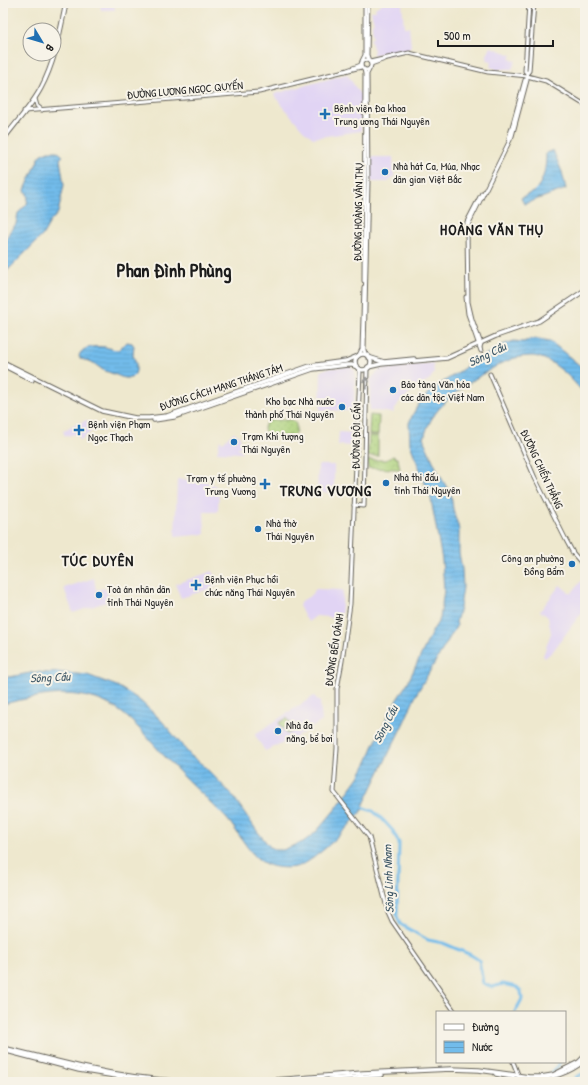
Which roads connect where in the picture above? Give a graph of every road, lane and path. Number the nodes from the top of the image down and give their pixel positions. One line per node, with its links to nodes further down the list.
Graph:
1 (66, 3): 6 (highway); 11 (highway)
2 (366, 3): 5 (main road, ĐƯỜNG HOÀNG VĂN THỤ)
3 (529, 3): 12 (main road)
4 (534, 3): 12 (main road)
5 (366, 17): 7 (main road, ĐƯỜNG HOÀNG VĂN THỤ); 9 (main road, ĐƯỜNG HOÀNG VĂN THỤ)
6 (61, 22)
7 (362, 61): 9 (main road); 10 (main road, ĐƯỜNG HOÀNG VĂN THỤ)
8 (51, 62): 11 (highway)
9 (370, 64): 10 (main road, ĐƯỜNG LƯƠNG NGỌC QUYẾN); 12 (main road); 14 (main road, ĐƯỜNG HOÀNG VĂN THỤ)
10 (362, 67): 14 (main road, ĐƯỜNG HOÀNG VĂN THỤ); 16 (main road, ĐƯỜNG LƯƠNG NGỌC QUYẾN)
11 (49, 71): 13 (highway)
12 (527, 75): 15 (main road); 21 (main road)
13 (36, 95): 16 (main road); 17 (highway)
14 (366, 101): 20 (main road, ĐƯỜNG HOÀNG VĂN THỤ)
15 (585, 105)
16 (44, 110): 17 (main road, ĐƯỜNG LƯƠNG NGỌC QUYẾN)
17 (24, 111): 18 (highway)
18 (3, 140)
19 (585, 290): 21 (highway)
20 (364, 304): 22 (main road, ĐƯỜNG HOÀNG VĂN THỤ); 23 (main road, ĐƯỜNG HOÀNG VĂN THỤ)
21 (480, 345): 23 (highway); 26 (highway)
22 (358, 356): 23 (highway); 24 (highway, ĐƯỜNG CÁCH MẠNG THÁNG TÁM); 25 (highway)
23 (367, 356): 26 (highway)
24 (3, 364): 25 (highway, ĐƯỜNG CÁCH MẠNG THÁNG TÁM)
25 (358, 368): 26 (highway); 28 (main road, ĐƯỜNG ĐỘI CẤN)
26 (368, 368): 28 (main road, ĐƯỜNG ĐỘI CẤN, one-way to 26)
27 (490, 374): 29 (main road, ĐƯỜNG CHIẾN THẮNG)
28 (354, 505): 30 (main road, ĐƯỜNG BẾN OÁNH)
29 (585, 567)
30 (454, 1011)
31 (3, 1049): 36 (highway); 37 (highway)
32 (585, 1056): 35 (highway)
33 (585, 1060): 35 (highway)
34 (513, 1063): 35 (main road)
35 (518, 1076): 38 (highway); 39 (highway); 40 (main road)
36 (161, 1082)
37 (187, 1082)
38 (250, 1082)
39 (287, 1082)
40 (521, 1082)

